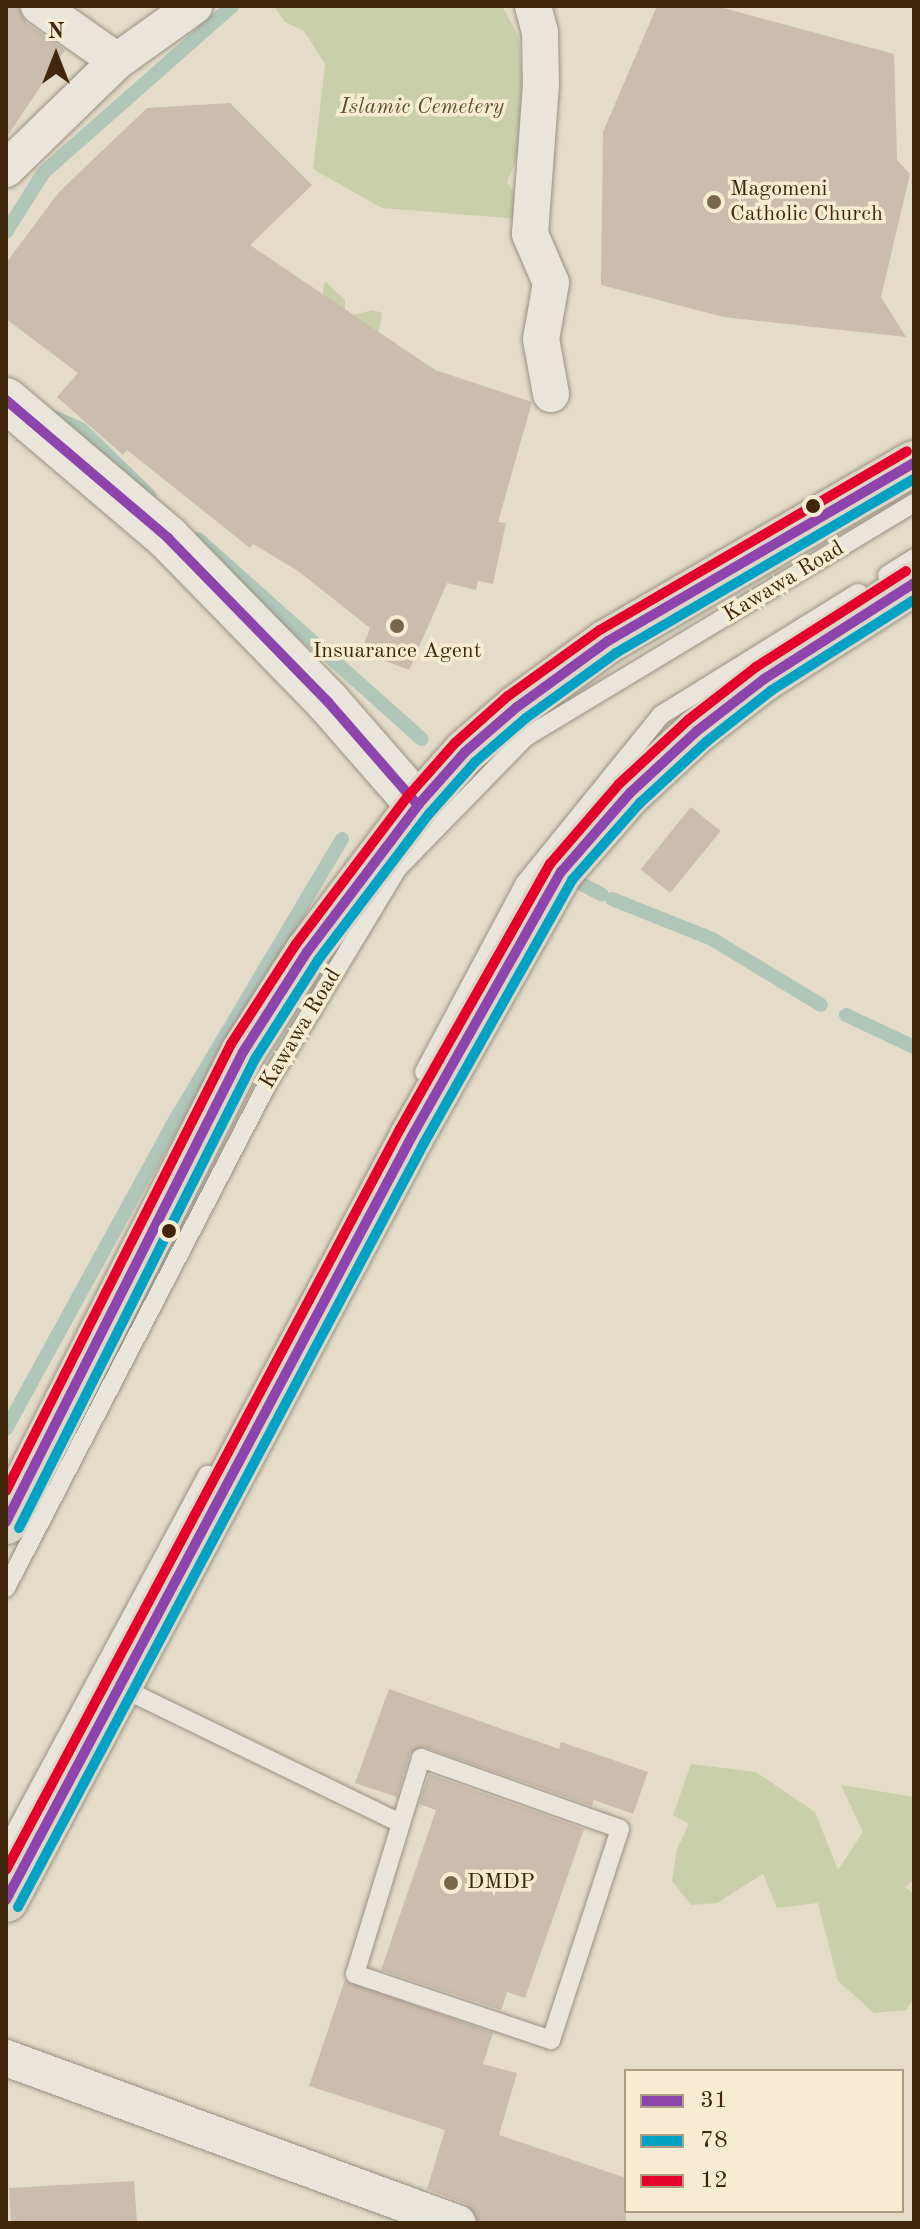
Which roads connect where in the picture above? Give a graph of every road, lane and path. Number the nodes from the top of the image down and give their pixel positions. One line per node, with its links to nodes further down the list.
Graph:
1 (39, 6): 4 (street)
2 (194, 6): 4 (street)
3 (533, 6): 6 (street)
4 (117, 61): 5 (street)
5 (6, 169)
6 (551, 394)
7 (6, 400): 12 (street)
8 (914, 463): 12 (main road, Kawawa Road)
9 (914, 503): 14 (lane, Kawawa Road)
10 (914, 558): 17 (lane)
11 (914, 583): 15 (main road)
12 (418, 805): 13 (main road, Kawawa Road)
13 (6, 1522)
14 (6, 1588)
15 (118, 1686): 16 (lane); 18 (main road)
16 (398, 1822): 16 (lane)
17 (6, 1849)
18 (6, 1900)
19 (6, 2058): 20 (street)
20 (458, 2223)

